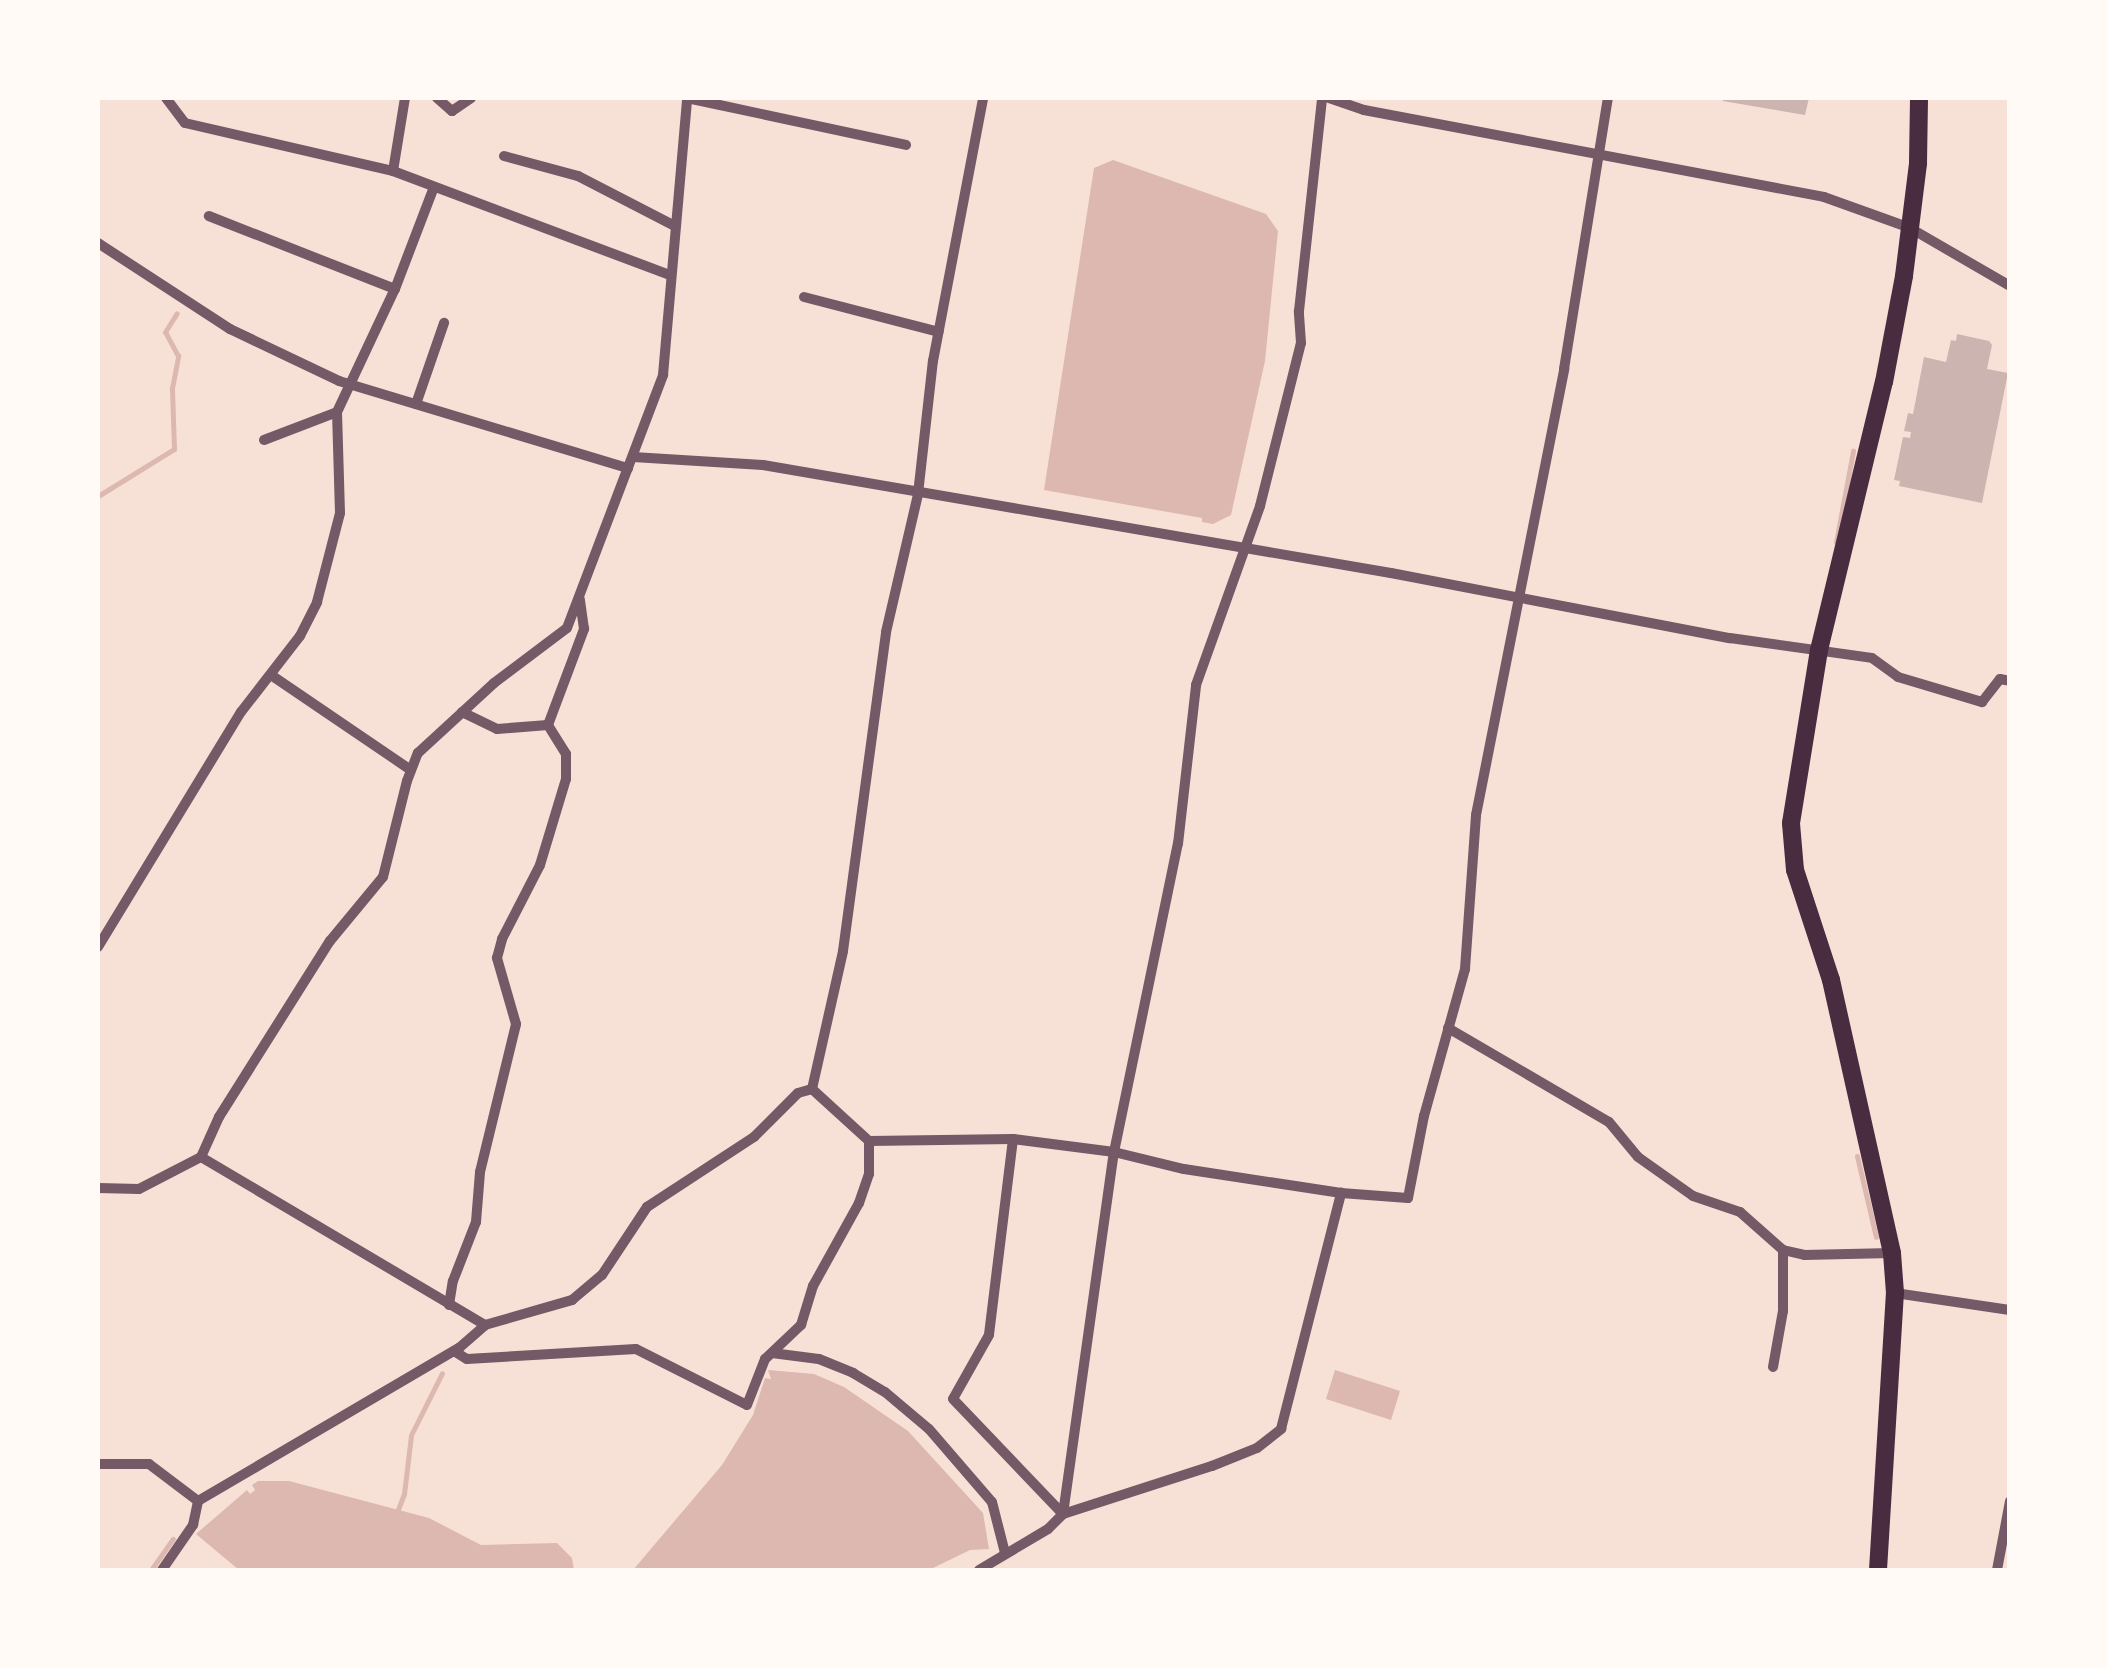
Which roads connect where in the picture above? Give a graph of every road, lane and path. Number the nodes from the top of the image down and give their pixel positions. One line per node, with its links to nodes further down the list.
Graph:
1 (166, 98): 13 (street)
2 (405, 98): 13 (street)
3 (437, 98): 4 (street)
4 (471, 98)
5 (687, 98): 10 (street); 16 (street)
6 (983, 98): 24 (street)
7 (1325, 98): 11 (street); 31 (street)
8 (1608, 98): 11 (street)
9 (1919, 98): 17 (main road)
10 (906, 145)
11 (1600, 154): 17 (street); 33 (street)
12 (504, 156): 16 (street)
13 (393, 171): 14 (street)
14 (434, 187): 19 (street); 21 (street)
15 (209, 216): 21 (street)
16 (676, 226): 19 (street)
17 (1910, 228): 20 (street); 34 (main road)
18 (98, 244): 25 (street)
19 (670, 275): 29 (street)
20 (2010, 286)
21 (395, 290): 25 (street)
22 (804, 297): 24 (street)
23 (444, 323): 26 (street)
24 (939, 332): 30 (street)
25 (352, 384): 26 (street); 27 (street)
26 (416, 404): 29 (street)
27 (337, 412): 28 (street); 35 (street)
28 (264, 440)
29 (631, 462): 30 (street); 32 (street)
30 (918, 494): 31 (street); 42 (street)
31 (1247, 550): 33 (street); 45 (street)
32 (580, 598): 37 (street); 38 (street)
33 (1521, 598): 34 (street); 41 (street)
34 (1820, 650): 36 (street); 50 (main road)
35 (271, 675): 39 (street); 40 (street)
36 (2010, 681)
37 (462, 712): 38 (street); 39 (street)
38 (548, 724): 52 (street)
39 (412, 770): 46 (street)
40 (98, 947)
41 (1448, 1028): 48 (street); 49 (street)
42 (812, 1088): 44 (street); 54 (street)
43 (1013, 1139): 44 (street); 45 (street); 61 (street)
44 (869, 1142): 56 (street)
45 (1114, 1152): 48 (street); 61 (street)
46 (201, 1157): 47 (street); 52 (street)
47 (98, 1188)
48 (1341, 1193): 61 (street)
49 (1783, 1250): 50 (street); 57 (street)
50 (1892, 1253): 51 (main road)
51 (1895, 1293): 53 (street); 65 (main road)
52 (449, 1305): 54 (street)
53 (2010, 1310)
54 (485, 1326): 55 (street)
55 (454, 1351): 56 (street); 59 (street)
56 (772, 1353): 62 (street)
57 (1774, 1367)
58 (98, 1464): 59 (street)
59 (198, 1501): 63 (street)
60 (2010, 1501): 66 (street)
61 (1063, 1514): 62 (street)
62 (1005, 1553): 64 (street)
63 (162, 1570)
64 (979, 1570)
65 (1878, 1570)
66 (1997, 1570)

